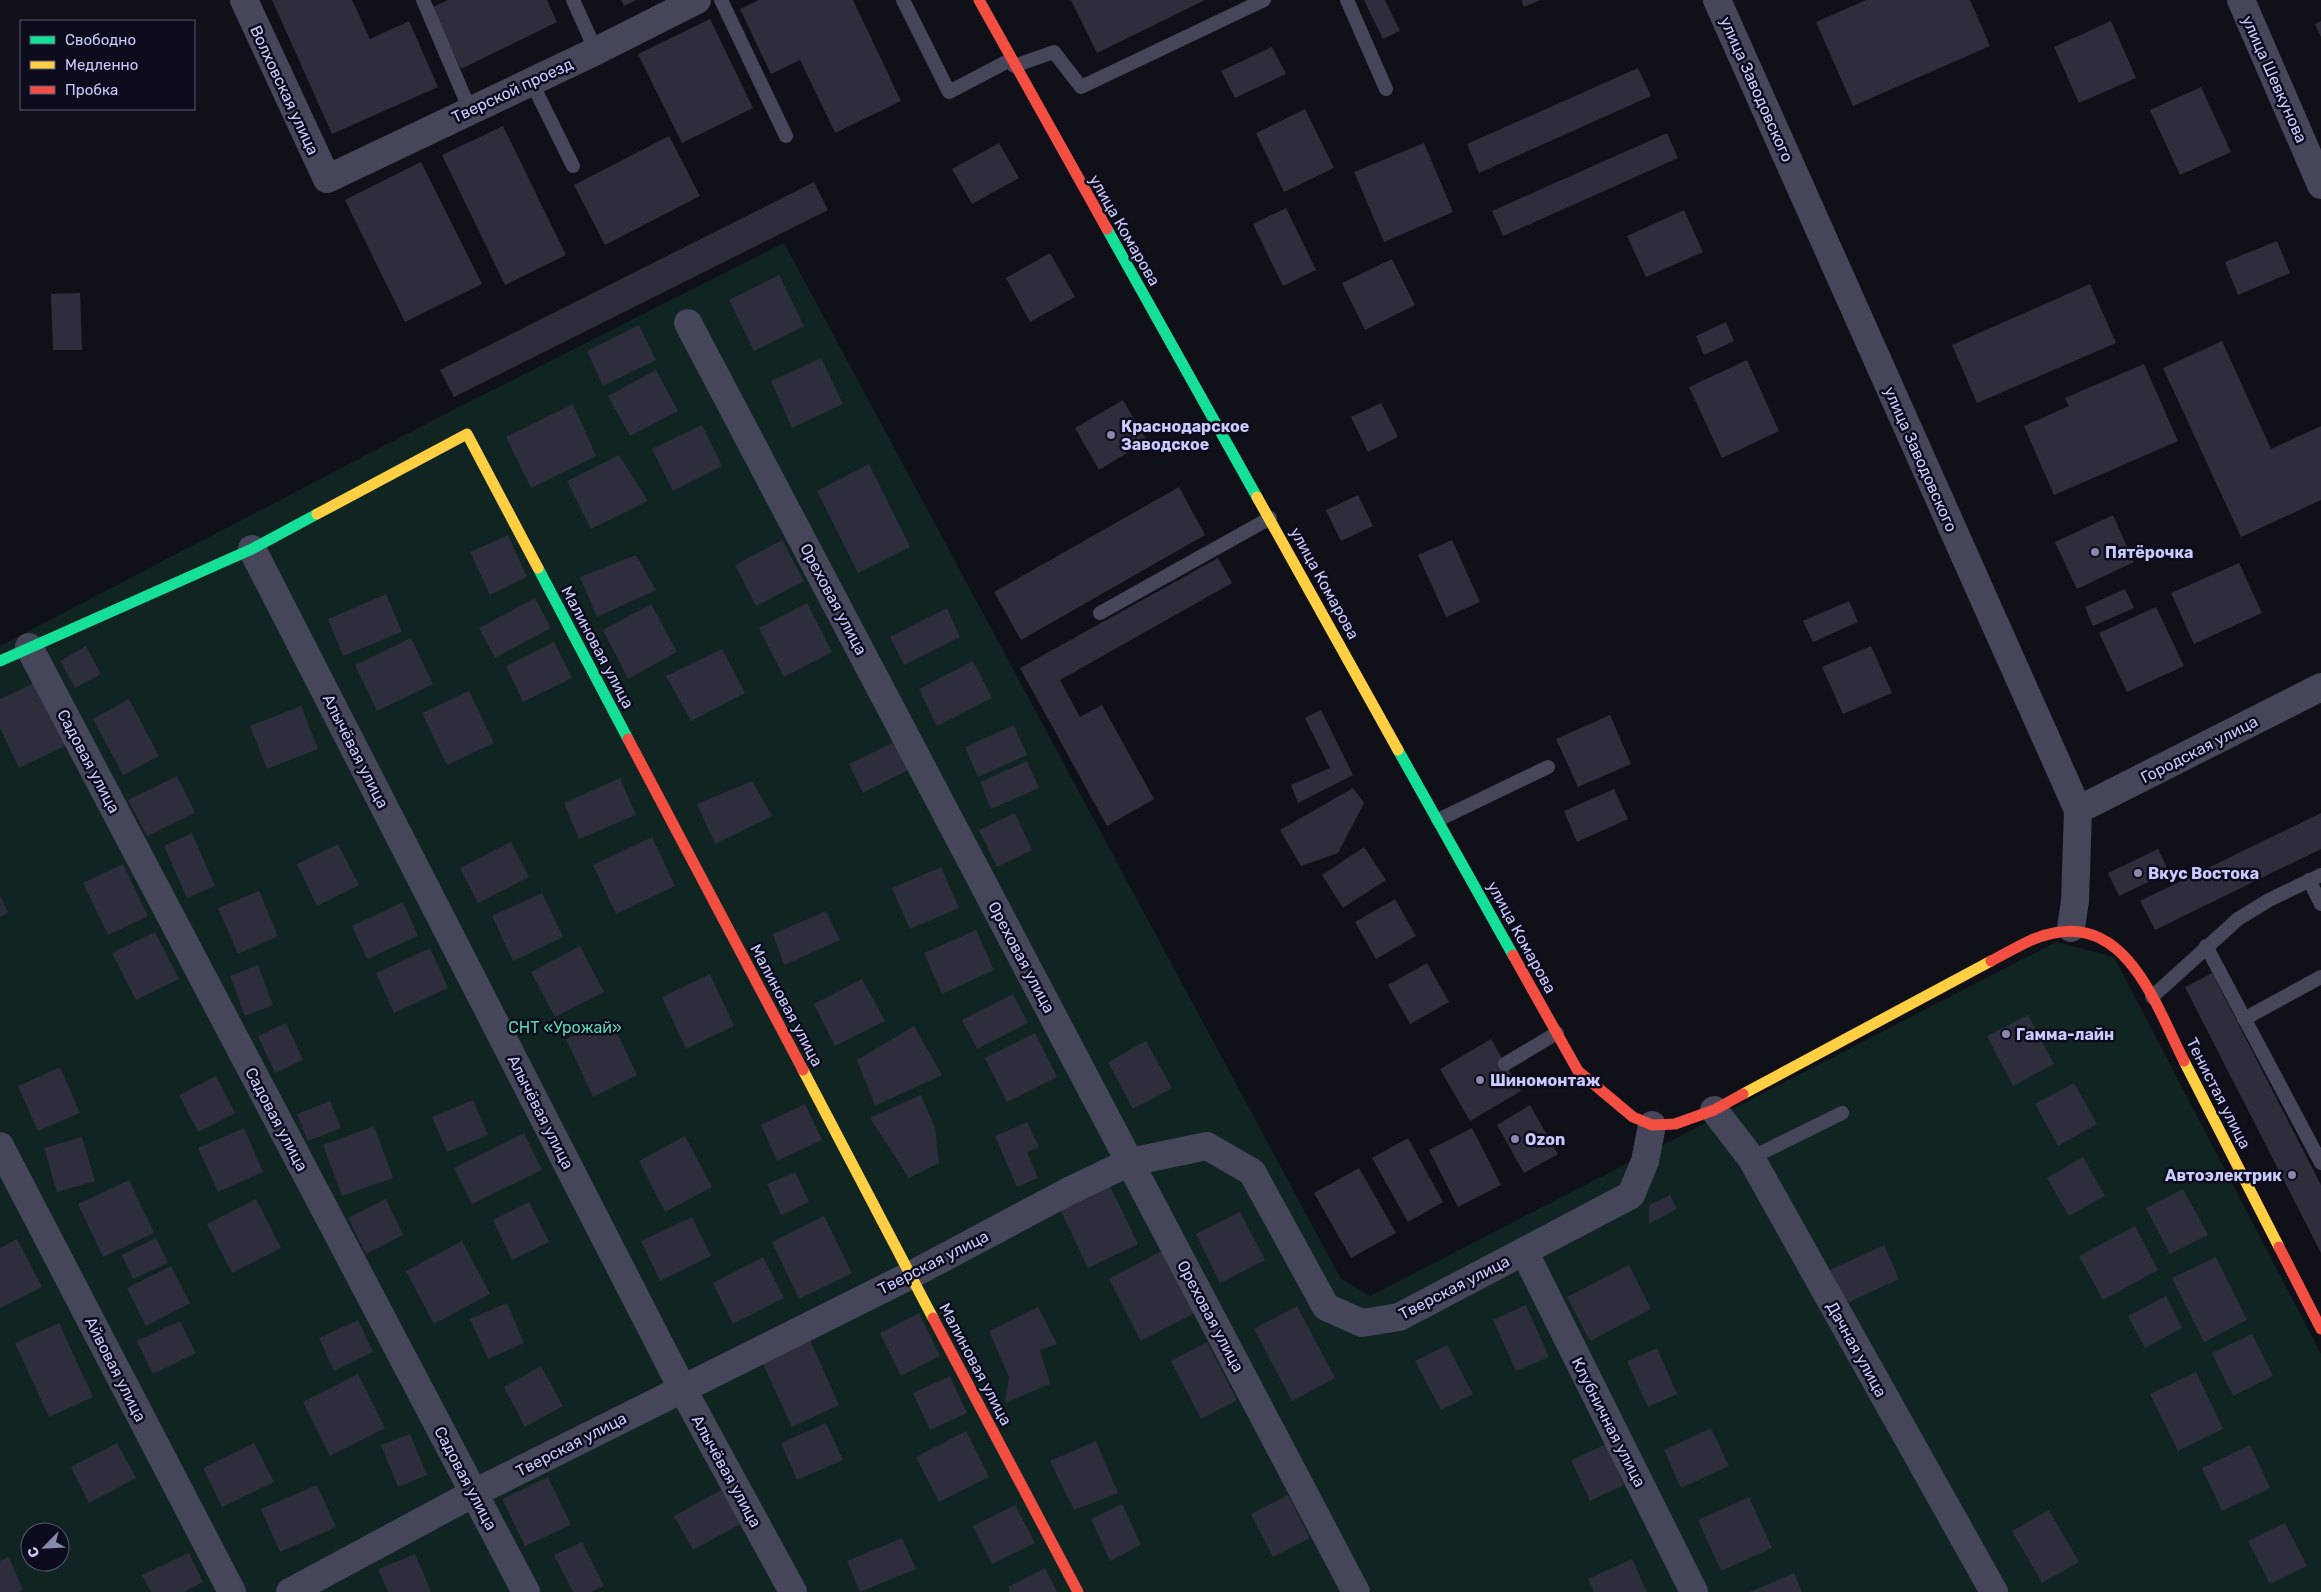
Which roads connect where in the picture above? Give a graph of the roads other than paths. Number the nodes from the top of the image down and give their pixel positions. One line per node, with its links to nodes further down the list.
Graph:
1 (244, 0): 19 (street, Волховская улица)
2 (423, 0): 16 (lane)
3 (573, 0): 12 (lane)
4 (697, 0): 12 (street, Тверской проезд)
5 (721, 0): 17 (lane)
6 (903, 0): 13 (lane)
7 (979, 0): 13 (street, улица Комарова)
8 (1264, 0): 13 (lane)
9 (1347, 0): 15 (lane)
10 (1717, 0): 29 (street, улица Заводовского)
11 (2241, 0): 20 (street, улица Шевкунова)
12 (596, 51): 14 (street, Тверской проезд)
13 (1012, 63): 22 (street, улица Комарова)
14 (531, 81): 16 (street, Тверской проезд); 18 (lane)
15 (1386, 89)
16 (470, 110): 19 (street, Тверской проезд)
17 (786, 136)
18 (573, 166)
19 (327, 180)
20 (2321, 185)
21 (688, 323): 45 (street, Ореховая улица)
22 (1270, 518): 24 (lane); 30 (street, улица Комарова)
23 (252, 549): 25 (street); 48 (street, Малиновая улица); 50 (street, Алычёвая улица)
24 (1100, 612)
25 (29, 647): 26 (street); 51 (street, Садовая улица)
26 (0, 661)
27 (2321, 687): 29 (street, Городская улица)
28 (1548, 767): 30 (lane)
29 (2078, 810): 33 (street, улица Заводовского)
30 (1438, 820): 38 (street, улица Комарова)
31 (2315, 877): 32 (lane); 34 (lane)
32 (2321, 904)
33 (2071, 928): 36 (street, Тенистая улица); 40 (street)
34 (2206, 946): 36 (lane); 37 (lane)
35 (2321, 977): 37 (lane)
36 (2152, 997): 49 (street, Тенистая улица)
37 (2244, 1019): 46 (lane)
38 (1557, 1033): 39 (lane); 42 (street, улица Комарова)
39 (1505, 1064)
40 (1714, 1110): 42 (street); 44 (street, Дачная улица)
41 (1842, 1113): 44 (lane)
42 (1652, 1125): 47 (street, Тверская улица)
43 (0, 1146): 52 (street, Айвовая улица)
44 (1751, 1158): 59 (street, Дачная улица)
45 (1130, 1162): 47 (street, Тверская улица); 48 (street, Тверская улица); 57 (street, Ореховая улица)
46 (2321, 1163)
47 (1524, 1251): 58 (street, Клубничная улица)
48 (911, 1275): 50 (street, Тверская улица); 56 (street, Малиновая улица)
49 (2321, 1328)
50 (682, 1388): 51 (street, Тверская улица); 55 (street, Алычёвая улица)
51 (474, 1493): 53 (street, Тверская улица); 54 (street, Садовая улица)
52 (232, 1592)
53 (290, 1592)
54 (526, 1592)
55 (793, 1592)
56 (1078, 1592)
57 (1356, 1592)
58 (1694, 1592)
59 (1994, 1592)

